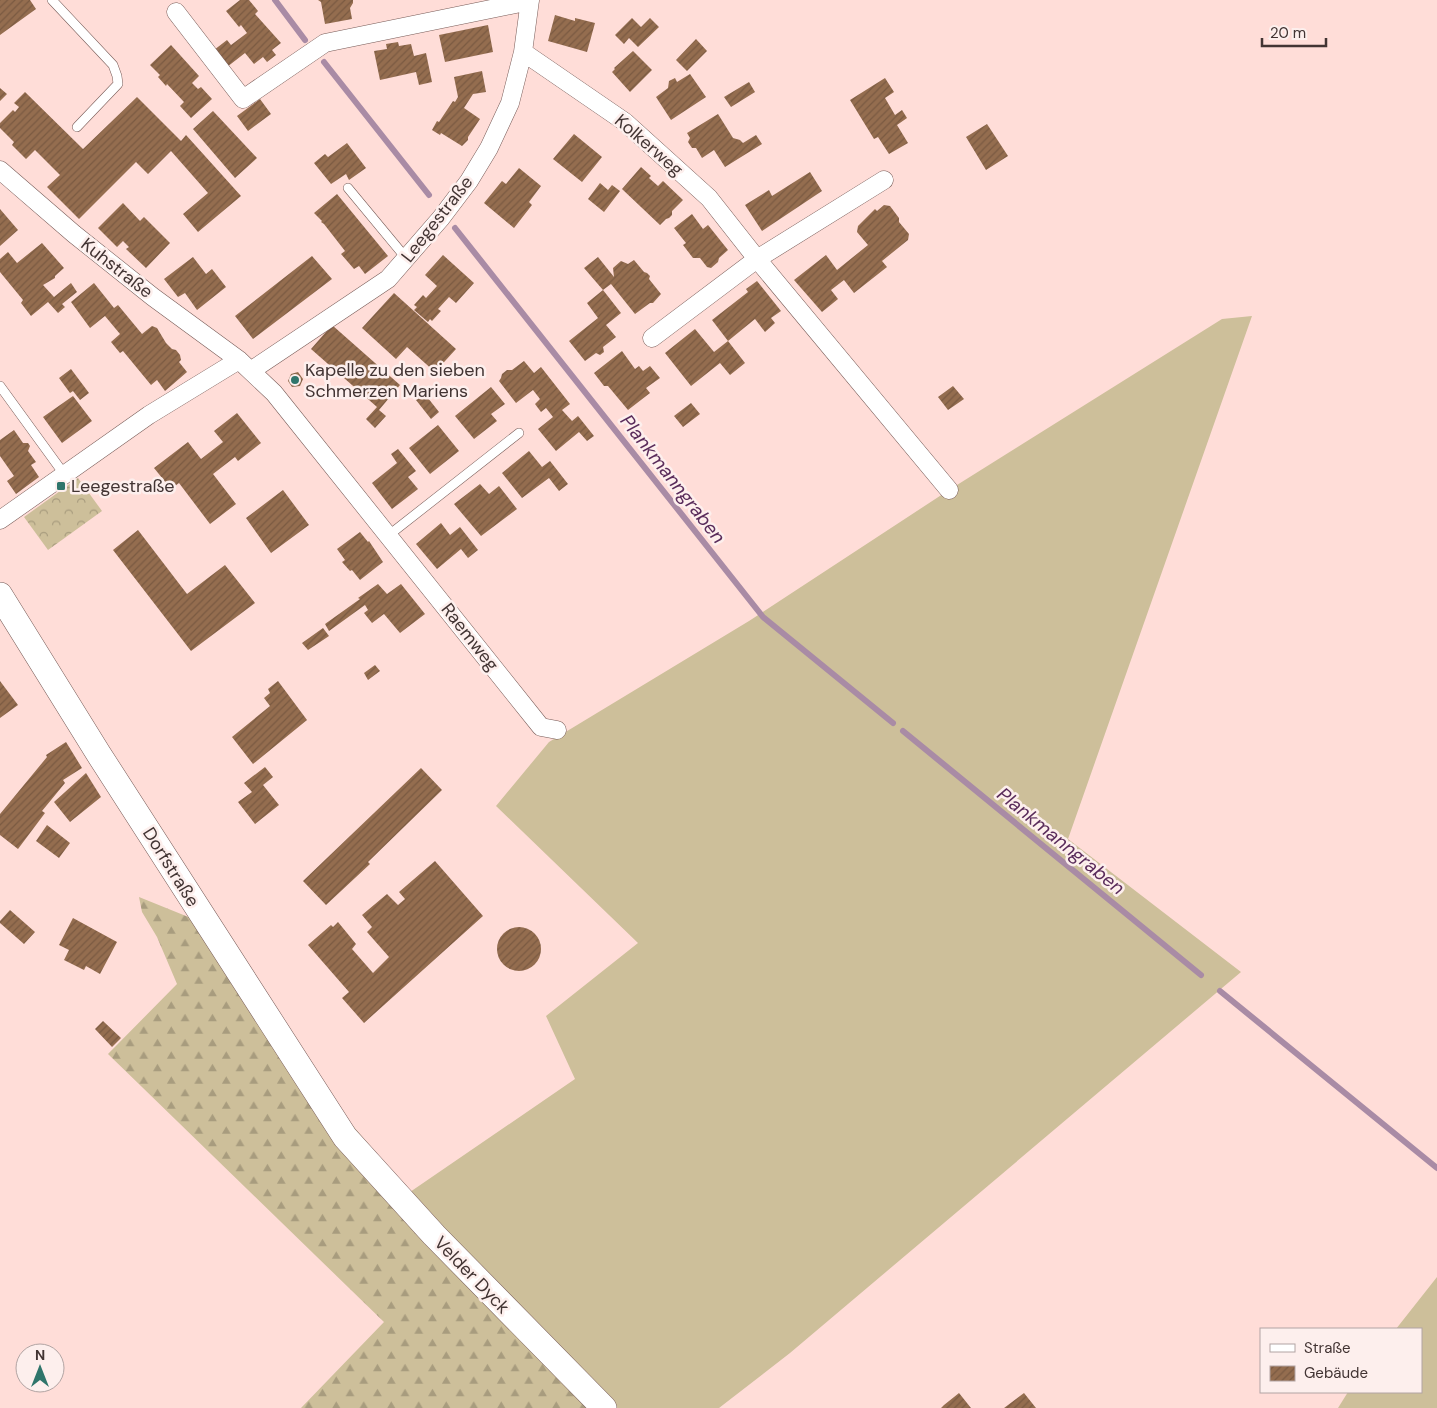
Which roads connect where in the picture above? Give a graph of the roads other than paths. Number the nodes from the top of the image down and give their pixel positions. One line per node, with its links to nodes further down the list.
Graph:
1 (52, 0): 5 (lane)
2 (530, 1): 3 (street, Leegestraße); 4 (street, Leegestraße)
3 (176, 12)
4 (523, 52): 9 (street, Leegestraße); 10 (street, Kolkerweg)
5 (77, 127)
6 (0, 170): 12 (street, Kuhstraße)
7 (884, 180): 10 (street)
8 (348, 188): 9 (lane)
9 (406, 258): 12 (street, Leegestraße)
10 (757, 259): 11 (street); 16 (street, Kolkerweg)
11 (652, 338)
12 (245, 365): 15 (street, Leegestraße); 18 (street, Raemweg)
13 (0, 386): 15 (lane)
14 (519, 433): 18 (lane)
15 (64, 474): 17 (street, Leegestraße)
16 (949, 490)
17 (0, 520)
18 (389, 535): 20 (street, Raemweg)
19 (0, 595): 21 (main road, Dorfstraße)
20 (557, 730)
21 (345, 1137): 22 (main road, Velder Dyck)
22 (604, 1408)

